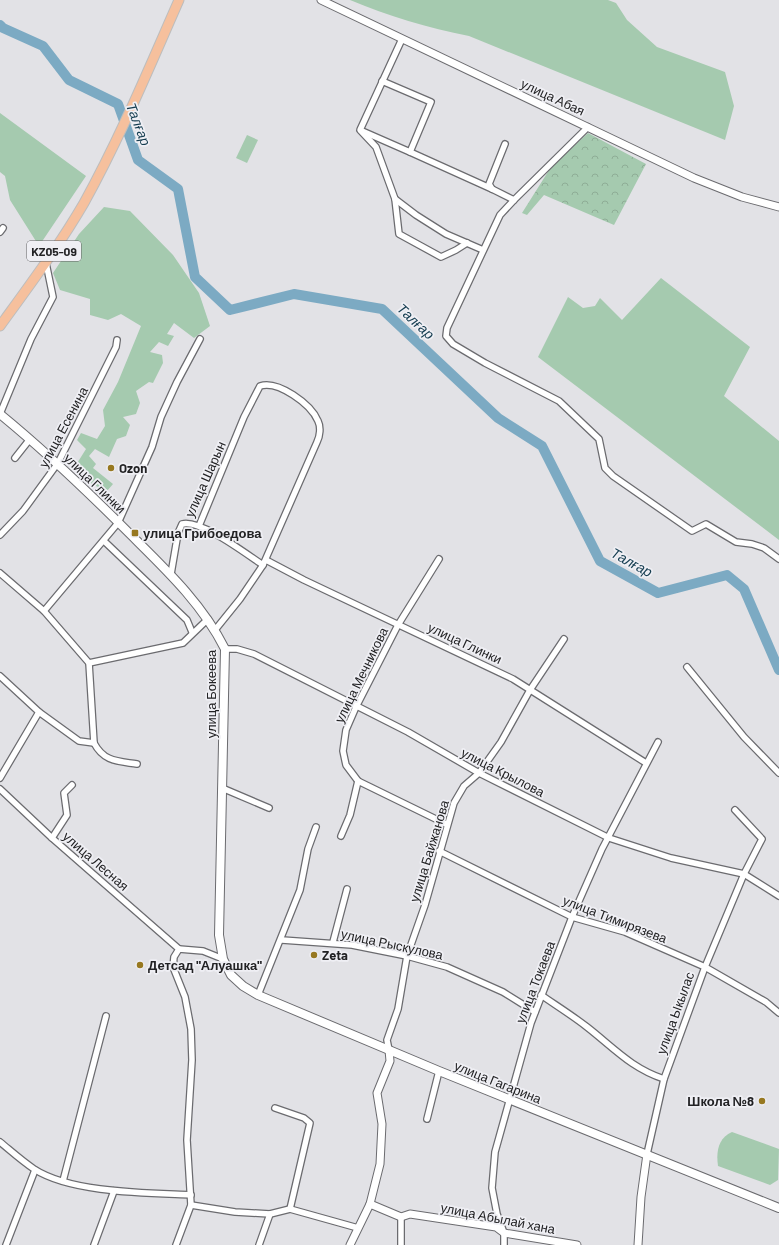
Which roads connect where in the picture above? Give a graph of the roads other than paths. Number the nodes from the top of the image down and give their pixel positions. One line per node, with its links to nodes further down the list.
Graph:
1 (179, 0): 15 (main road, KZ05-09)
2 (321, 0): 3 (street, улица Абая)
3 (402, 39): 4 (street); 5 (street, улица Абая)
4 (382, 81): 6 (street); 8 (street)
5 (588, 127): 11 (street); 12 (street, улица Абая)
6 (360, 130): 8 (street); 10 (street)
7 (505, 144): 9 (street)
8 (410, 152): 9 (street)
9 (492, 189): 11 (street)
10 (395, 199): 13 (street); 13 (street)
11 (514, 200): 14 (street)
12 (779, 207)
13 (467, 243): 14 (street)
14 (483, 250): 28 (street)
15 (46, 263): 16 (main road, KZ05-09); 19 (street)
16 (0, 326)
17 (200, 339): 23 (street)
18 (117, 340): 22 (street, улица Есенина)
19 (0, 414): 20 (main road, улица Глинки)
20 (30, 439): 21 (street); 22 (main road, улица Глинки)
21 (14, 458)
22 (58, 463): 23 (main road, улица Глинки); 25 (street, улица Есенина)
23 (118, 523): 26 (street); 31 (main road, улица Глинки)
24 (199, 526): 29 (street, улица Глинки); 29 (street, улица Шарын); 31 (street, улица Шарын)
25 (0, 535)
26 (104, 541): 32 (street); 36 (street)
27 (439, 559): 34 (street, улица Мечникова)
28 (779, 559)
29 (265, 562): 34 (street, улица Глинки); 35 (street)
30 (0, 573): 32 (street)
31 (171, 574): 33 (main road, улица Глинки)
32 (44, 612): 39 (street)
33 (208, 619): 35 (main road, улица Глинки); 36 (street)
34 (398, 626): 42 (street, улица Глинки); 43 (street, улица Мечникова)
35 (215, 630): 38 (main road, улица Бокеева)
36 (192, 632): 39 (street)
37 (564, 639): 42 (street, улица Байжанова)
38 (225, 649): 43 (street, улица Крылова); 54 (main road, улица Бокеева)
39 (89, 663): 46 (street)
40 (687, 666): 50 (street)
41 (0, 676): 44 (street)
42 (530, 690): 47 (street, улица Глинки); 49 (street, улица Байжанова)
43 (356, 707): 49 (street, улица Крылова); 52 (street, улица Мечникова)
44 (39, 712): 46 (street); 51 (street)
45 (658, 742): 47 (street, улица Токаева)
46 (94, 743): 48 (street)
47 (646, 763): 62 (street, улица Токаева)
48 (137, 764)
49 (479, 773): 58 (street, улица Байжанова); 62 (street, улица Крылова)
50 (779, 773)
51 (0, 778)
52 (358, 782): 58 (street); 60 (street)
53 (72, 785): 61 (street)
54 (222, 788): 56 (street); 72 (main road, улица Бокеева)
55 (0, 789): 61 (street, улица Лесная)
56 (269, 808)
57 (734, 810): 64 (street, улица Ыкылас)
58 (446, 824): 63 (street, улица Байжанова)
59 (316, 828): 68 (street)
60 (341, 836)
61 (52, 838): 70 (street, улица Лесная)
62 (609, 838): 64 (street, улица Крылова); 67 (street, улица Токаева)
63 (439, 851): 67 (street, улица Тимирязева); 71 (street, улица Байжанова)
64 (744, 874): 66 (street, улица Крылова); 73 (street, улица Ыкылас)
65 (347, 888): 69 (street)
66 (779, 896)
67 (572, 917): 73 (street, улица Тимирязева); 75 (street, улица Токаева)
68 (282, 940): 69 (street, улица Рыскулова); 74 (street)
69 (333, 942): 71 (street, улица Рыскулова)
70 (179, 949): 72 (street); 92 (street)
71 (407, 956): 76 (street, улица Рыскулова); 79 (street, улица Байжанова)
72 (222, 959): 74 (main road, улица Гагарина)
73 (705, 967): 77 (street, улица Тимирязева); 83 (street, улица Ыкылас)
74 (258, 995): 79 (main road, улица Гагарина)
75 (541, 995): 76 (street, улица Токаева); 83 (street)
76 (535, 1012): 84 (street, улица Токаева)
77 (779, 1013)
78 (106, 1016): 90 (street)
79 (389, 1050): 80 (main road, улица Гагарина); 81 (street)
80 (403, 1056): 81 (street); 82 (main road, улица Гагарина)
81 (390, 1061): 93 (street)
82 (439, 1071): 84 (main road, улица Гагарина); 86 (street)
83 (664, 1079): 88 (street, улица Ыкылас)
84 (509, 1099): 88 (main road, улица Гагарина); 100 (street, улица Токаева)
85 (275, 1108): 96 (street)
86 (427, 1119)
87 (0, 1142): 89 (street)
88 (647, 1154): 95 (main road, улица Гагарина); 109 (street, улица Ыкылас)
89 (35, 1170): 90 (street); 101 (street)
90 (62, 1181): 91 (street)
91 (114, 1191): 92 (street); 102 (street)
92 (191, 1194): 94 (street)
93 (370, 1204): 98 (street, улица Абылай хана); 99 (street)
94 (191, 1205): 97 (street); 103 (street)
95 (779, 1208)
96 (290, 1209): 97 (street); 99 (street)
97 (270, 1214): 104 (street)
98 (401, 1217): 100 (street, улица Абылай хана); 106 (street)
99 (358, 1228): 105 (street)
100 (504, 1233): 107 (street, улица Токаева); 108 (street, улица Абылай хана)
101 (6, 1245)
102 (94, 1245)
103 (176, 1245)
104 (259, 1245)
105 (350, 1245)
106 (401, 1245)
107 (504, 1245)
108 (577, 1245)
109 (638, 1245)

